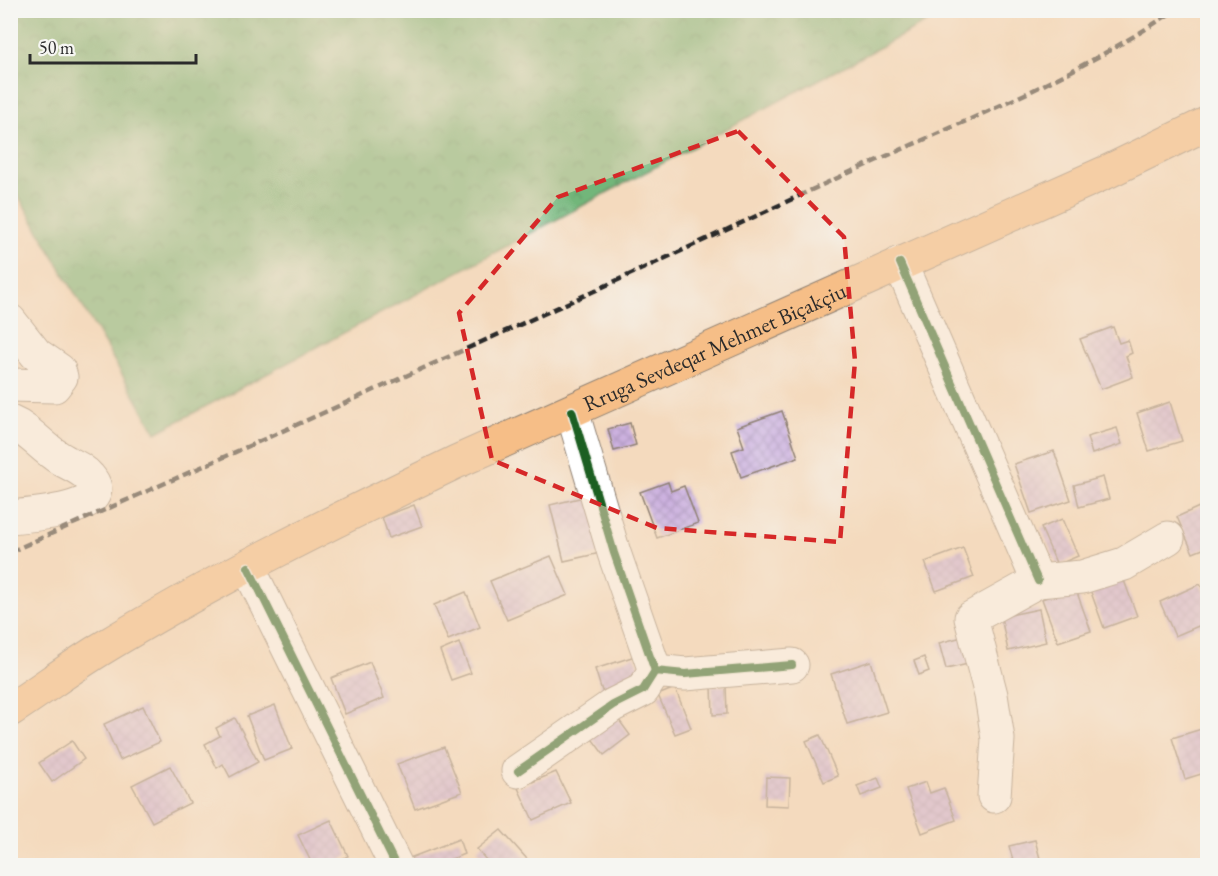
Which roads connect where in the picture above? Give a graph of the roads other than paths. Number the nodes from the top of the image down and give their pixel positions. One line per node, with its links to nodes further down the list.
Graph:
1 (1208, 123): 2 (main road, Rruga Sevdeqar Mehmet Biçakçiu)
2 (900, 263): 5 (main road, Rruga Sevdeqar Mehmet Biçakçiu); 10 (street)
3 (10, 321): 4 (street)
4 (10, 385)
5 (572, 411): 9 (main road, Rruga Sevdeqar Mehmet Biçakçiu); 12 (street)
6 (10, 422): 7 (street)
7 (10, 517)
8 (1168, 538): 10 (street)
9 (248, 567): 13 (main road, Rruga Sevdeqar Mehmet Biçakçiu); 16 (street)
10 (1038, 581): 15 (street)
11 (792, 665): 12 (street)
12 (655, 671): 14 (street)
13 (10, 710)
14 (518, 771)
15 (994, 796)
16 (396, 866)

